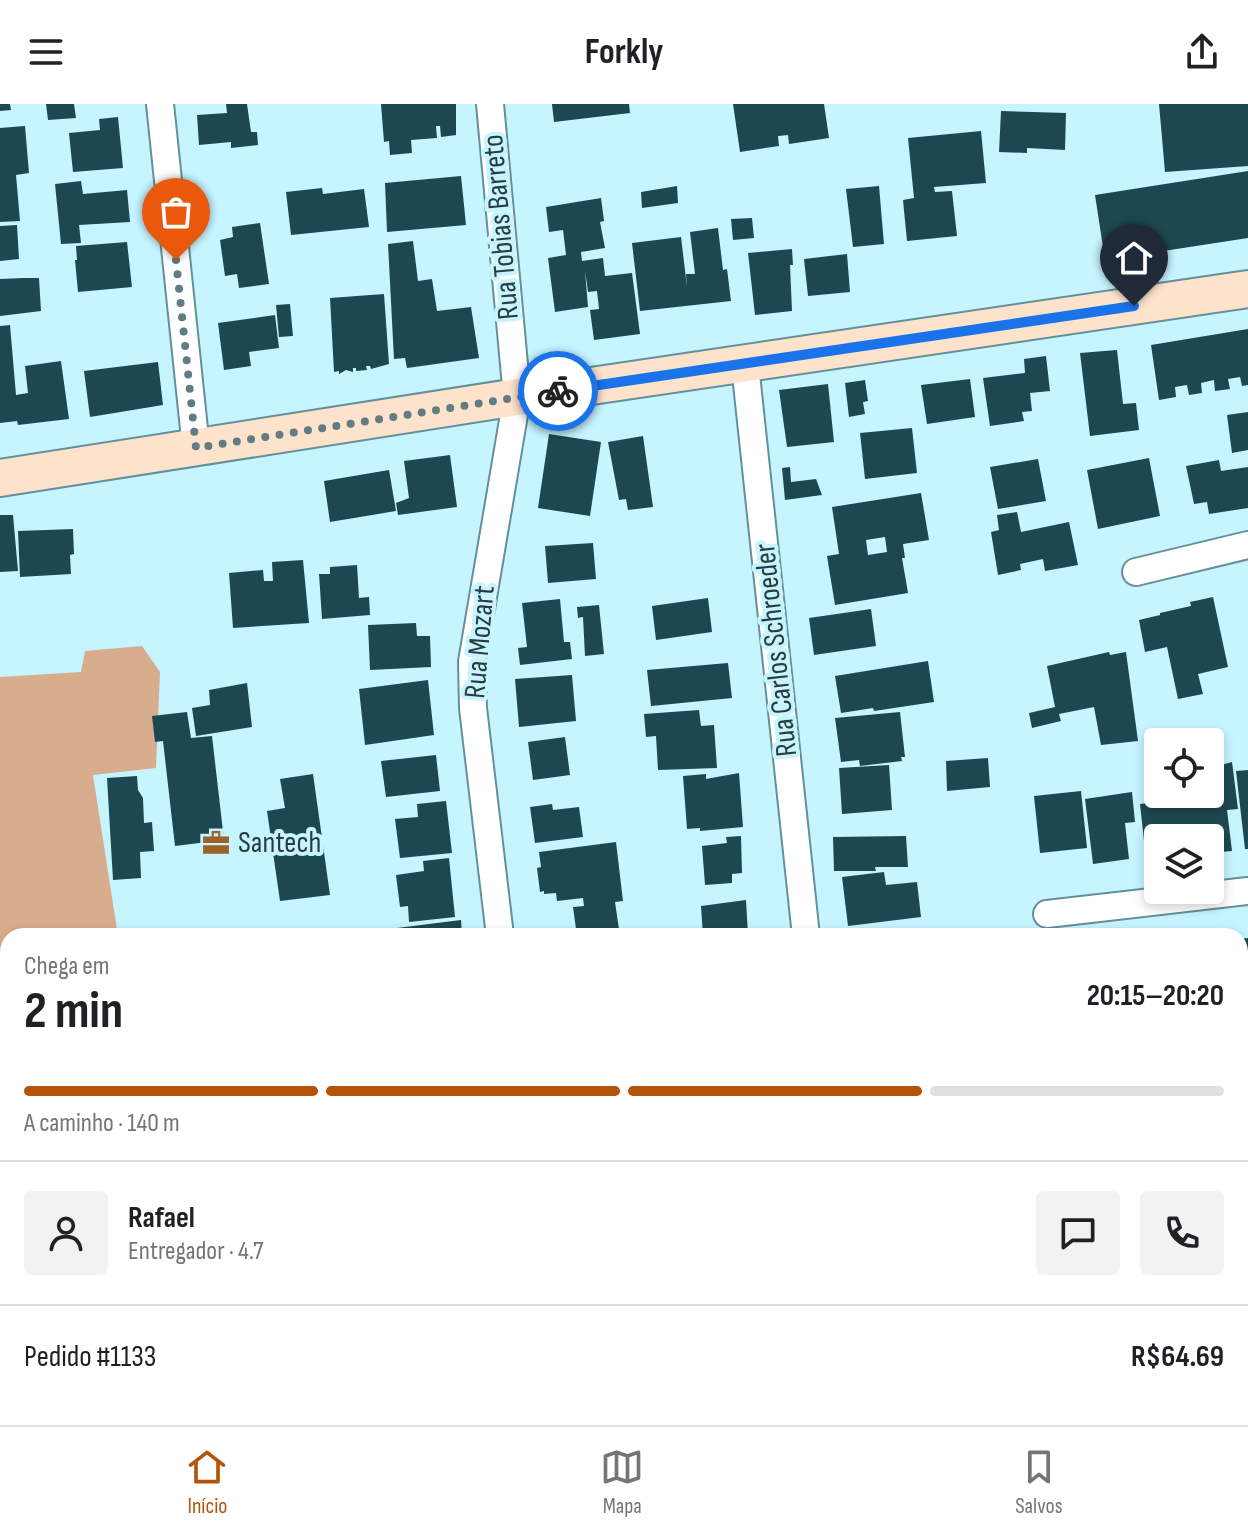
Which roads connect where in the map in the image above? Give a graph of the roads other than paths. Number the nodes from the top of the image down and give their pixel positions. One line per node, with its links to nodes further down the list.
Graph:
1 (160, 104): 6 (street)
2 (490, 104): 5 (street, Rua Tobias Barreto)
3 (1248, 289): 4 (street)
4 (745, 365): 5 (street); 13 (street, Rua Carlos Schroeder)
5 (517, 397): 6 (street); 12 (street, Rua Mozart)
6 (196, 448): 7 (street)
7 (0, 478)
8 (1248, 545): 9 (street)
9 (1136, 572)
10 (1248, 891): 11 (street)
11 (1047, 914)
12 (499, 928)
13 (805, 928)

